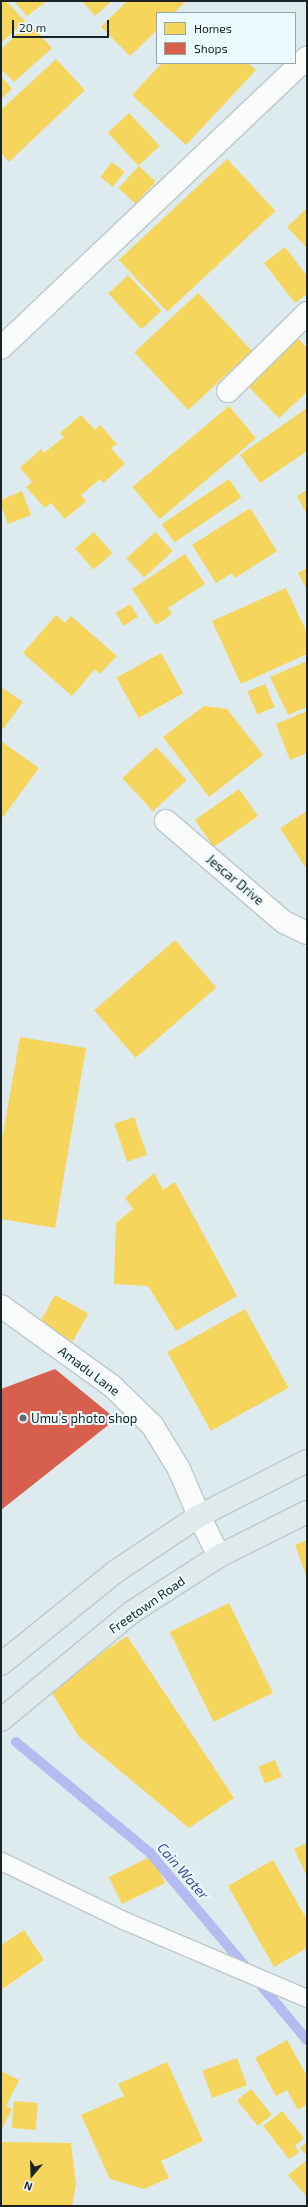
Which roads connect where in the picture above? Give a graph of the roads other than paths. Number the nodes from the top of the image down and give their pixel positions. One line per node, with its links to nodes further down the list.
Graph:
1 (307, 58): 3 (street)
2 (307, 313): 4 (street)
3 (1, 348)
4 (228, 391)
5 (166, 821): 6 (street, Jescar Drive)
6 (307, 933)
7 (1, 1306): 10 (street, Amadu Lane)
8 (307, 1461): 10 (main road)
9 (307, 1512): 11 (main road, Freetown Road)
10 (199, 1516): 11 (street, Amadu Lane); 12 (main road)
11 (219, 1556): 13 (main road, Freetown Road)
12 (1, 1664)
13 (1, 1720)
14 (1, 1861): 15 (lane)
15 (307, 1998)

